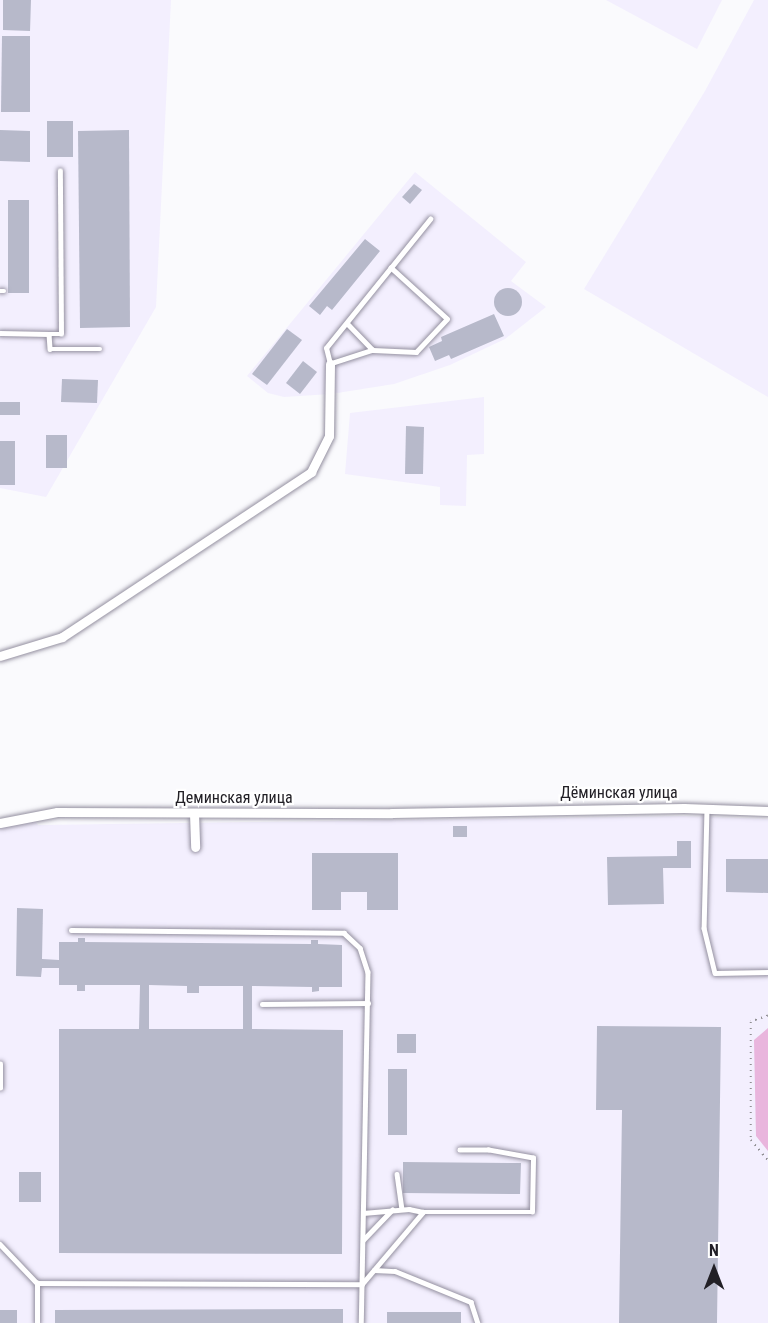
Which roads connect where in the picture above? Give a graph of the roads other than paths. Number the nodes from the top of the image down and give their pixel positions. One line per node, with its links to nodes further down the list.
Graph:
1 (60, 171): 6 (lane)
2 (430, 219): 3 (lane)
3 (391, 268): 4 (lane); 8 (lane)
4 (347, 322): 8 (lane); 9 (lane)
5 (0, 333): 6 (lane)
6 (50, 334): 7 (lane)
7 (100, 349)
8 (373, 350): 9 (lane)
9 (330, 364): 10 (street)
10 (0, 656)
11 (707, 809): 12 (street, Дёминская улица); 13 (street, Дёминская улица); 18 (lane)
12 (470, 811): 14 (street, Деминская улица)
13 (768, 811)
14 (195, 813): 15 (street, Деминская улица); 16 (street)
15 (0, 823)
16 (195, 847)
17 (71, 930): 19 (lane)
18 (768, 972)
19 (368, 1003): 20 (lane); 28 (lane)
20 (262, 1004)
21 (0, 1064): 22 (lane)
22 (0, 1088)
23 (460, 1149): 27 (lane)
24 (397, 1174): 25 (lane)
25 (402, 1209): 26 (lane); 27 (lane)
26 (392, 1210): 28 (lane); 29 (lane)
27 (423, 1212): 31 (lane)
28 (363, 1213): 29 (lane)
29 (363, 1240): 33 (lane)
30 (0, 1244): 32 (lane)
31 (374, 1270): 33 (lane); 36 (lane)
32 (37, 1282): 33 (lane); 34 (lane)
33 (362, 1284): 35 (lane)
34 (37, 1323)
35 (361, 1323)
36 (478, 1323)

